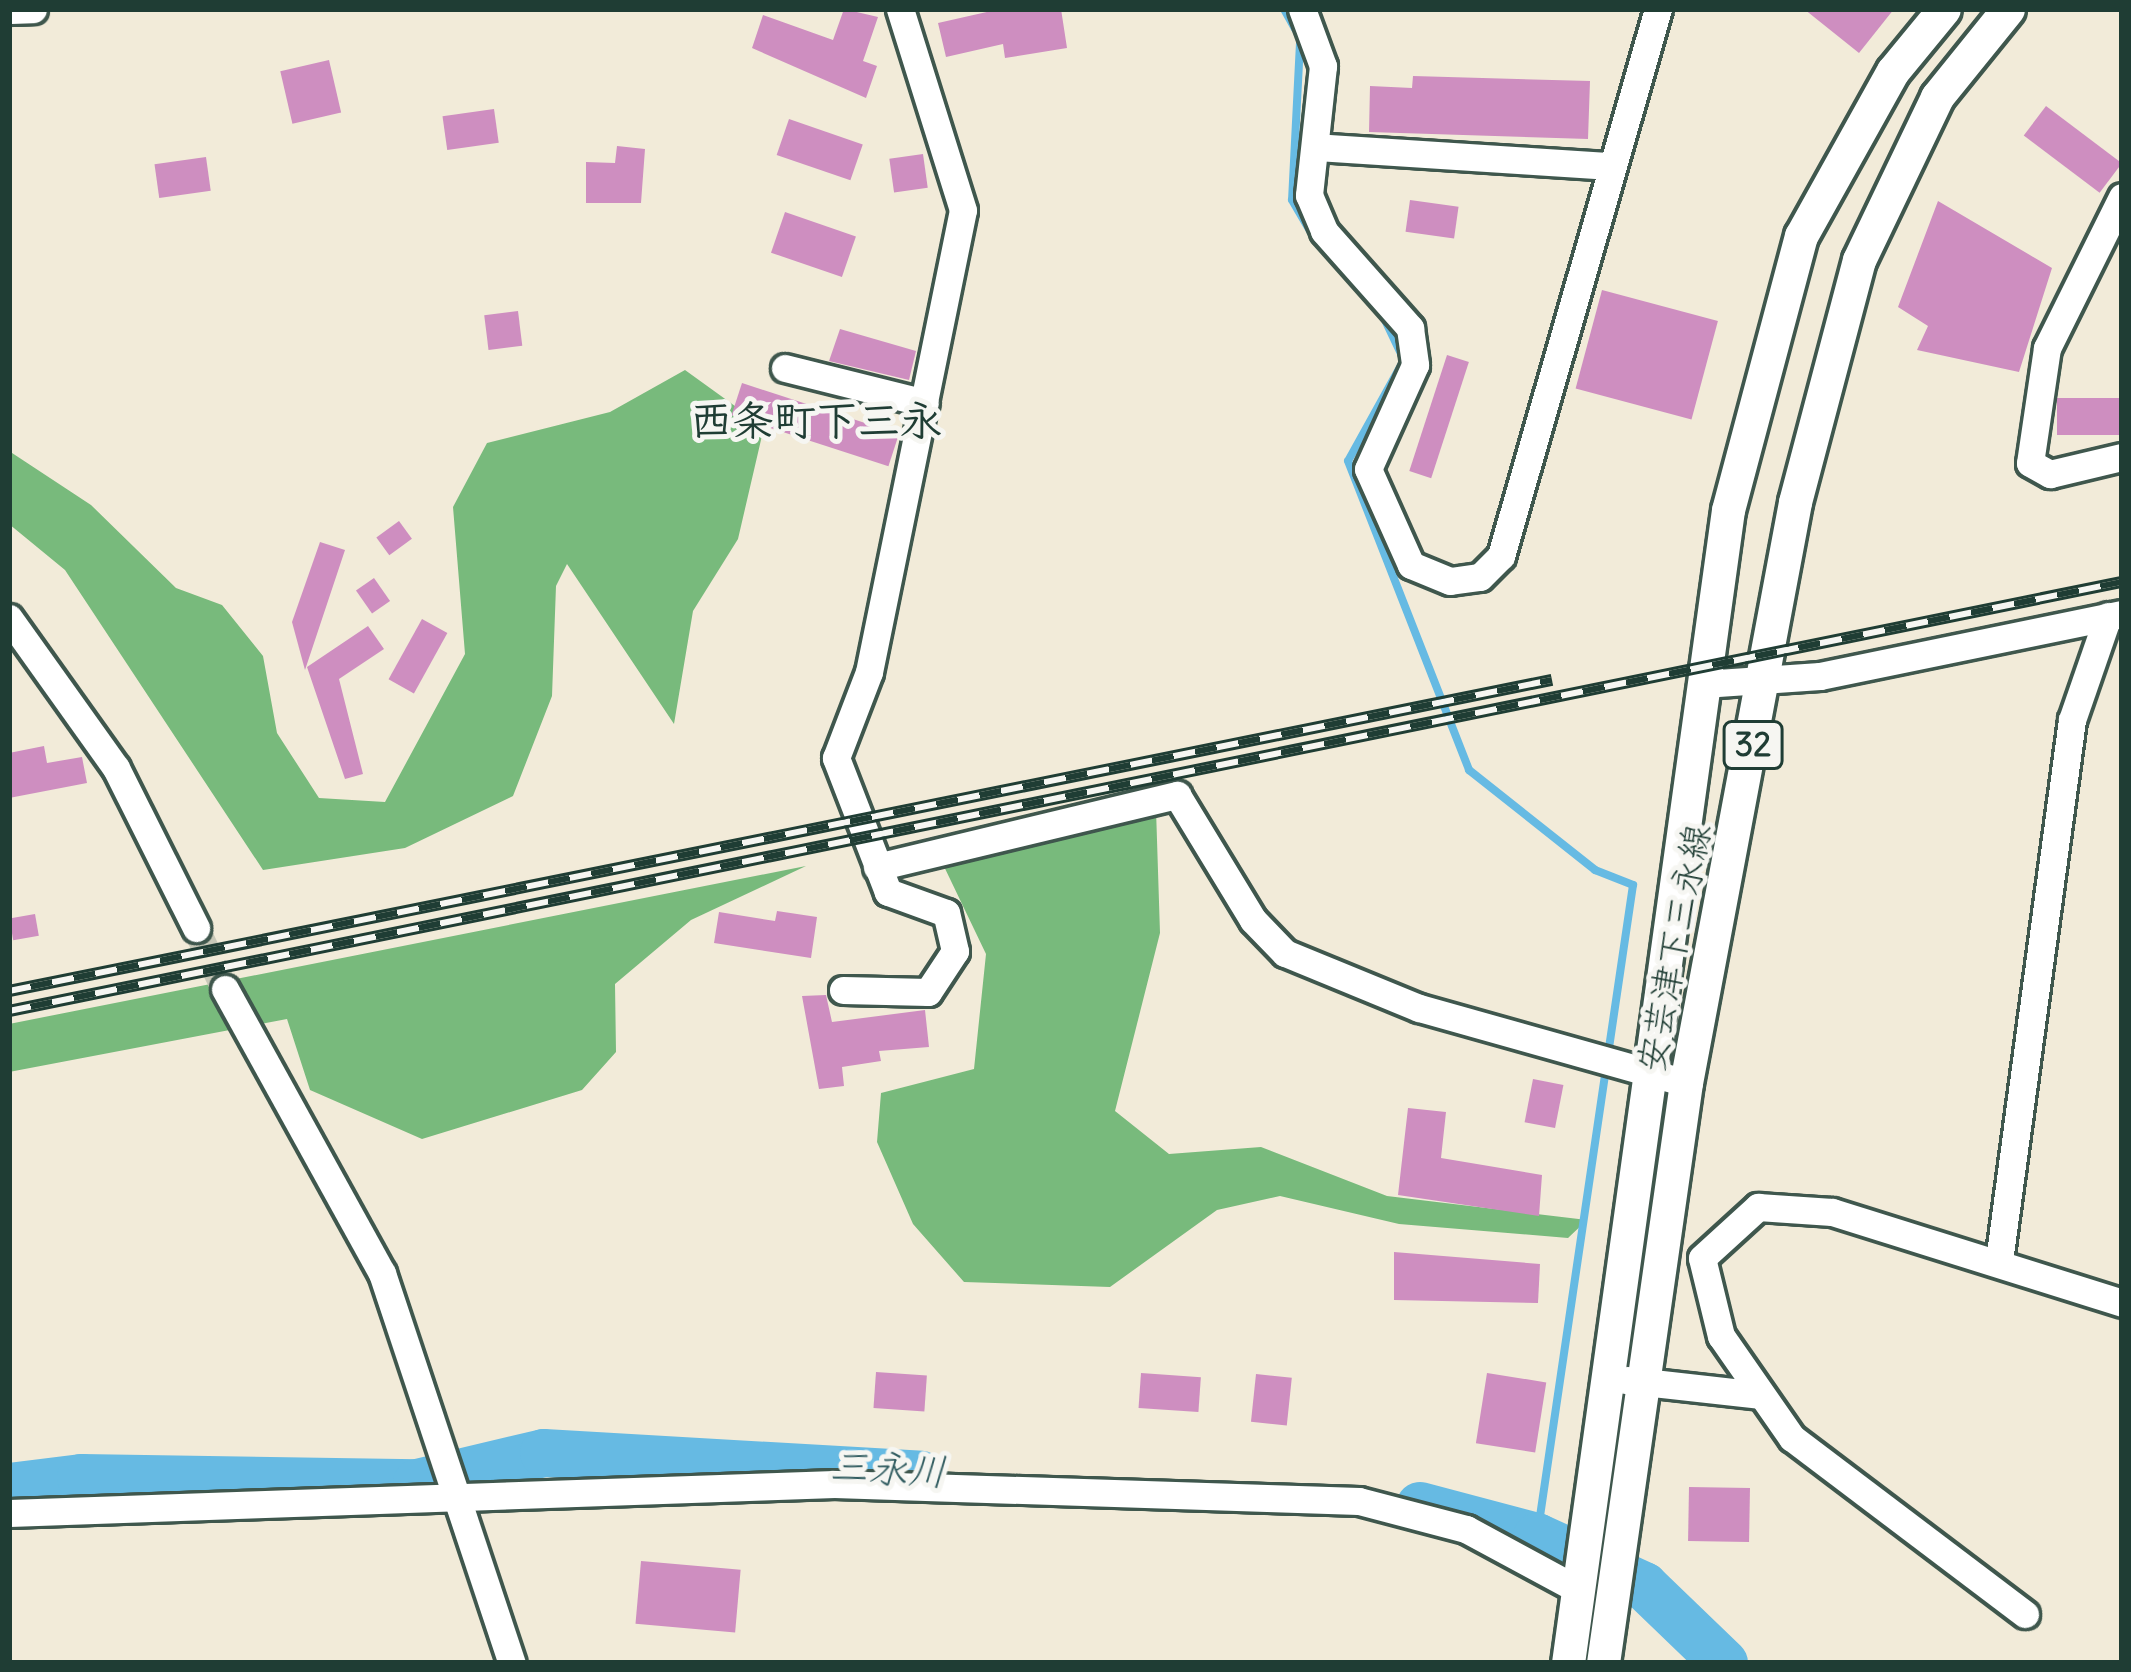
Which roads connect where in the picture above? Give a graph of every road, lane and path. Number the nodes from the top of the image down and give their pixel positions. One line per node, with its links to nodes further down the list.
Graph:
1 (33, 9): 7 (street)
2 (900, 9): 12 (street)
3 (1302, 9): 8 (street)
4 (1658, 9): 9 (street)
5 (1944, 9): 17 (main road, 安芸津下三永線 / 32)
6 (2008, 9): 16 (main road, 安芸津下三永線 / 32)
7 (9, 10)
8 (1316, 147): 9 (street); 9 (street)
9 (1605, 166)
10 (2122, 197): 13 (street)
11 (785, 368): 12 (street)
12 (925, 403): 18 (street)
13 (2122, 458)
14 (2115, 615): 16 (street); 24 (street)
15 (9, 618): 19 (street)
16 (1766, 679): 17 (street); 23 (main road, 安芸津下三永線 / 32)
17 (1703, 684): 22 (main road, 安芸津下三永線 / 32)
18 (877, 867): 21 (street); 22 (street)
19 (196, 928)
20 (225, 989): 29 (street)
21 (843, 990)
22 (1622, 1068): 23 (street); 26 (main road, 安芸津下三永線 / 32)
23 (1687, 1083): 27 (main road, 安芸津下三永線 / 32)
24 (1999, 1261): 25 (street); 28 (street)
25 (2122, 1303)
26 (1606, 1379): 27 (street); 31 (main road, 安芸津下三永線 / 32)
27 (1650, 1381): 28 (street); 35 (main road, 安芸津下三永線 / 32)
28 (1759, 1395): 32 (street)
29 (456, 1496): 30 (street); 31 (street); 33 (street)
30 (9, 1514)
31 (1579, 1589): 34 (main road, 安芸津下三永線 / 32)
32 (2024, 1614)
33 (512, 1663)
34 (1568, 1663)
35 (1603, 1663)

